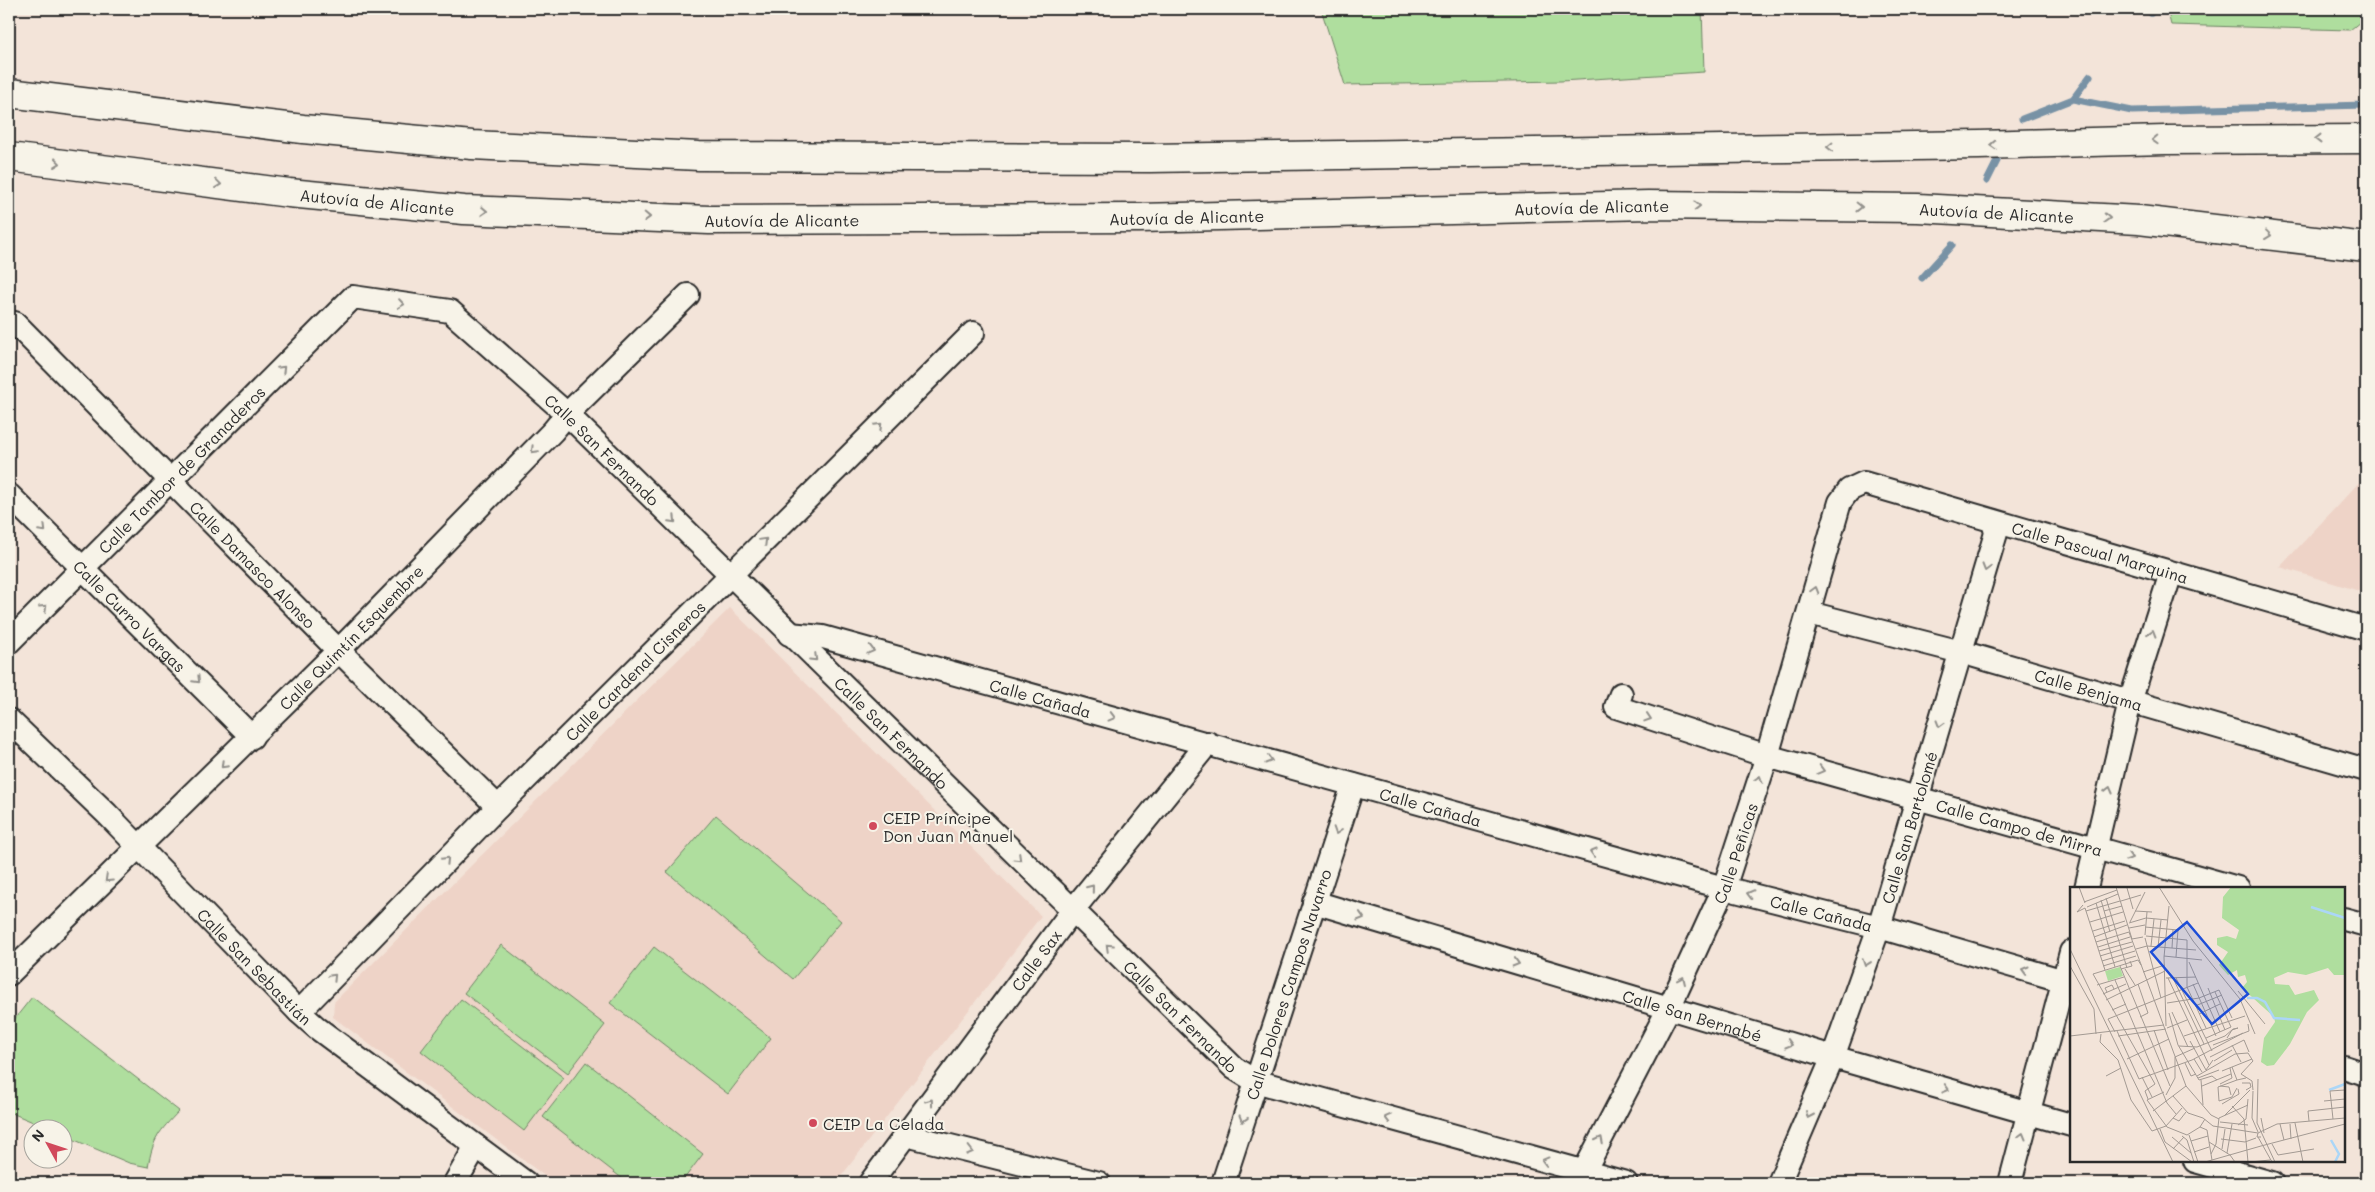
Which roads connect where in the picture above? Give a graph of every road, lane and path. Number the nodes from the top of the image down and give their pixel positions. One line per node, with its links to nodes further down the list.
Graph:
1 (9, 93): 2 (highway, one-way to 1)
2 (2366, 139)
3 (9, 157): 4 (highway, Autovía de Alicante, one-way to 4)
4 (2366, 247)
5 (688, 295): 9 (street, Calle Quimtín Esquembre)
6 (353, 298): 9 (street, Calle San Fernando, one-way to 9); 10 (street, Calle Tambor de Granaderos, one-way to 6)
7 (9, 322): 10 (street, Calle Damasco Alonso)
8 (973, 333): 16 (street, Calle Cardenal Cisneros, one-way to 8)
9 (567, 414): 16 (street, Calle San Fernando, one-way to 16); 21 (street, Calle Quimtín Esquembre, one-way to 21)
10 (172, 480): 14 (street, Calle Tambor de Granaderos); 21 (street, Calle Damasco Alonso)
11 (9, 495): 14 (street, Calle Curro Vargas, one-way to 14)
12 (1840, 502): 13 (street, Calle Pascual Marquina); 17 (street, Calle Peñicas, one-way to 12)
13 (1994, 521): 15 (street, Calle Pascual Marquina); 22 (street, Calle San Bartolomé, one-way to 22)
14 (83, 569): 20 (street, Calle Tambor de Granaderos, one-way to 14); 26 (street, Calle Curro Vargas, one-way to 26)
15 (2171, 573): 18 (street, Calle Pascual Marquina); 24 (street, one-way to 15)
16 (729, 575): 19 (street, Calle San Fernando); 32 (street, Calle Cardenal Cisneros)
17 (1809, 613): 22 (street, Calle Benjama); 28 (street, Calle Peñicas)
18 (2366, 629)
19 (789, 634): 27 (street, Calle Cañada, one-way to 27); 39 (street, Calle San Fernando, one-way to 39)
20 (9, 642)
21 (339, 650): 26 (street, Calle Quimtín Esquembre); 32 (street, Calle Damasco Alonso)
22 (1961, 652): 24 (street, Calle Benjama); 31 (street, Calle San Bartolomé, one-way to 31)
23 (1621, 694): 28 (street, Calle Campo de Mirra, one-way to 28)
24 (2130, 702): 29 (street, Calle Benjama); 33 (street, one-way to 24)
25 (9, 720): 34 (street, Calle San Sebastián)
26 (252, 736): 34 (street, Calle Quimtín Esquembre, one-way to 34)
27 (1208, 743): 30 (street, Calle Cañada, one-way to 30); 39 (street, Calle Sax, one-way to 27)
28 (1767, 756): 31 (street, Calle Campo de Mirra, one-way to 31); 37 (street, Calle Peñicas, one-way to 28)
29 (2366, 770)
30 (1353, 785): 37 (street, Calle Cañada, one-way to 30); 38 (street, Calle Dolores Campos Navarro, one-way to 38)
31 (1918, 797): 33 (street, Calle Campo de Mirra); 42 (street, Calle San Bartolomé)
32 (498, 807): 47 (street, Calle Cardenal Cisneros, one-way to 32)
33 (2095, 847): 35 (street); 36 (street, Calle Campo de Mirra, one-way to 36)
34 (140, 848): 44 (street, Calle Quimtín Esquembre, one-way to 44); 47 (street, Calle San Sebastián)
35 (2086, 887)
36 (2235, 887)
37 (1724, 888): 42 (street, Calle Cañada, one-way to 37); 46 (street, Calle Peñicas, one-way to 37)
38 (1314, 902): 46 (street, Calle San Bernabé, one-way to 46); 51 (street, Calle Dolores Campos Navarro)
39 (1072, 911): 51 (street, Calle San Fernando, one-way to 39); 54 (street, Calle Sax, one-way to 39)
40 (2345, 919): 41 (street)
41 (2366, 925)
42 (1879, 926): 45 (street, Calle Cañada, one-way to 42); 48 (street, Calle San Bartolomé, one-way to 48)
43 (2070, 962): 45 (street)
44 (9, 974)
45 (2068, 982): 52 (street)
46 (1669, 1008): 48 (street, Calle San Bernabé, one-way to 48); 57 (street, Calle Peñicas, one-way to 46)
47 (299, 1012): 55 (street, Calle San Sebastián)
48 (1834, 1057): 52 (street, Calle San Bernabé, one-way to 52); 64 (street, Calle San Bartolomé, one-way to 64)
49 (2345, 1067): 50 (street)
50 (2366, 1074)
51 (1255, 1081): 57 (street, Calle San Fernando, one-way to 51); 62 (street, Calle Dolores Campos Navarro, one-way to 62)
52 (2029, 1112): 53 (street, Calle San Bernabé); 65 (street, one-way to 52)
53 (2070, 1125)
54 (906, 1134): 60 (street, Calle Sax); 61 (street, one-way to 61)
55 (476, 1146): 58 (street); 59 (street, Calle San Sebastián)
56 (2198, 1162): 66 (street)
57 (1581, 1178): 63 (street, Calle San Fernando)
58 (455, 1183)
59 (526, 1183)
60 (870, 1183)
61 (1099, 1183)
62 (1223, 1183)
63 (1626, 1183)
64 (1778, 1183)
65 (2010, 1183)
66 (2272, 1183)

